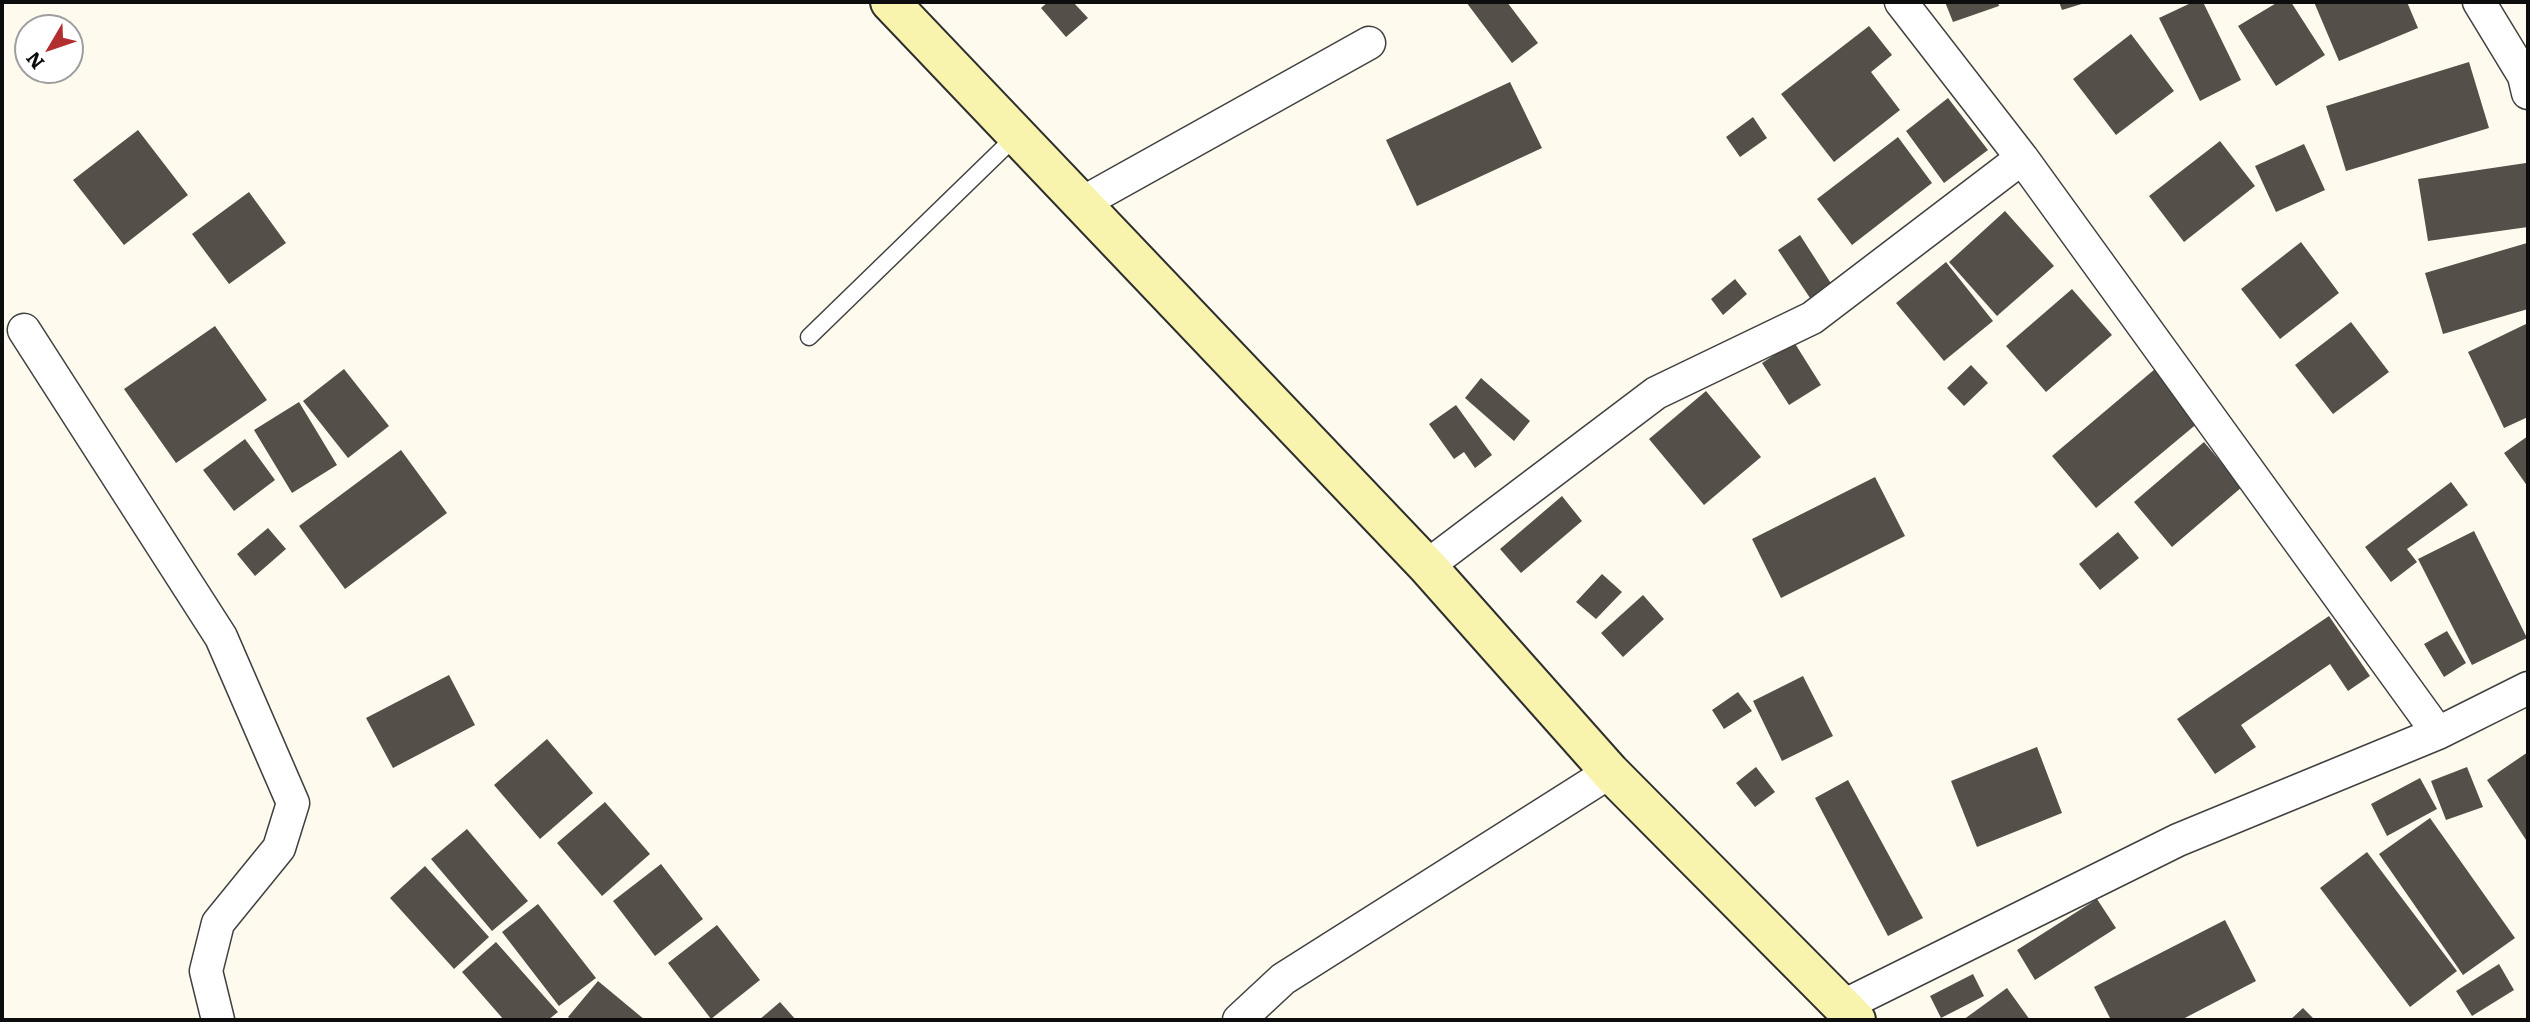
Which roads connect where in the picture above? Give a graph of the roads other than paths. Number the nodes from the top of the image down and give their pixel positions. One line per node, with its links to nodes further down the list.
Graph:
1 (890, 2): 6 (main road)
2 (1901, 2): 7 (street)
3 (2479, 2): 5 (street)
4 (1369, 43): 8 (street)
5 (2528, 93)
6 (1017, 135): 8 (main road); 10 (lane)
7 (2022, 158): 11 (street); 13 (street)
8 (1082, 204): 11 (main road)
9 (24, 330): 16 (street)
10 (809, 337)
11 (1427, 566): 14 (main road)
12 (2528, 688): 13 (street)
13 (2438, 733): 15 (street)
14 (1610, 772): 15 (main road); 17 (street)
15 (1849, 1013)
16 (218, 1020)
17 (1239, 1020)

